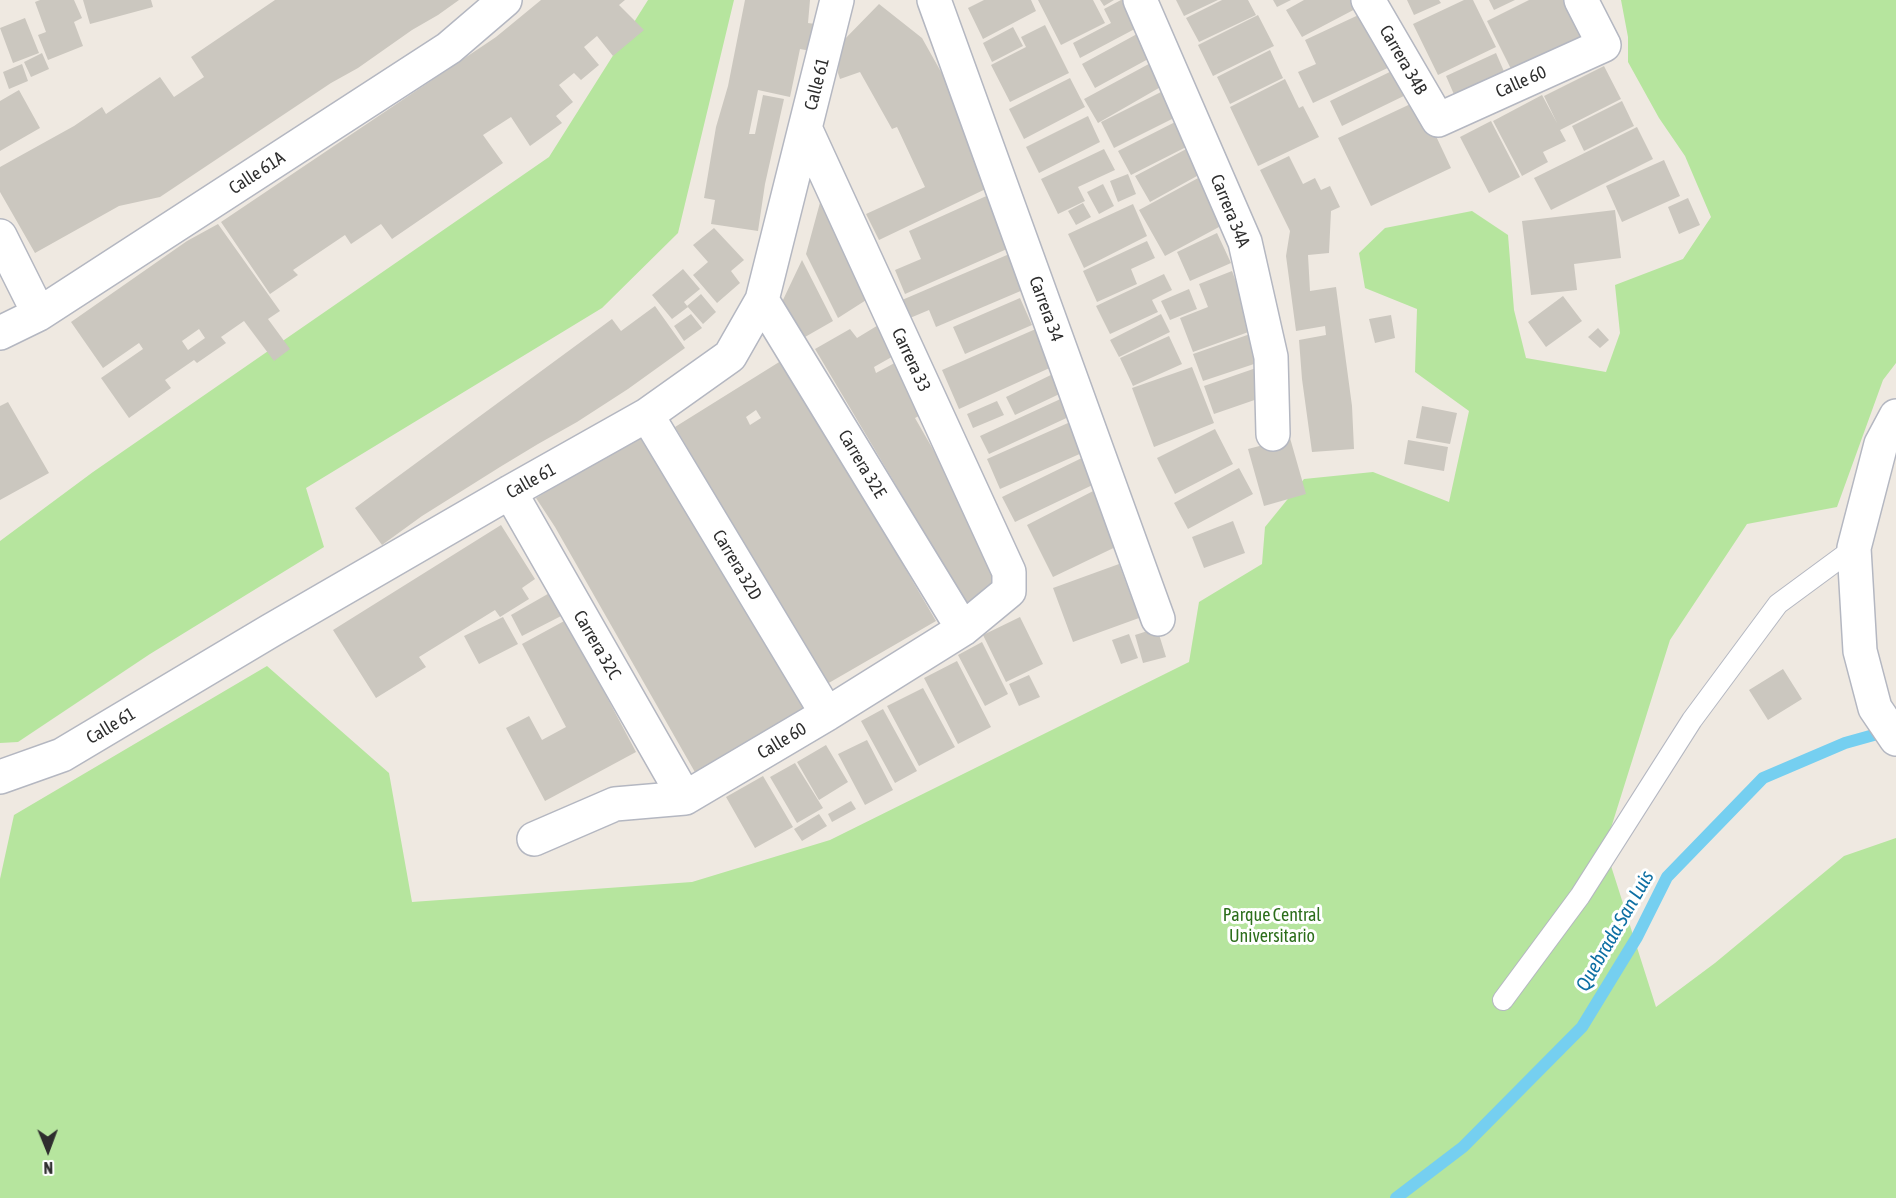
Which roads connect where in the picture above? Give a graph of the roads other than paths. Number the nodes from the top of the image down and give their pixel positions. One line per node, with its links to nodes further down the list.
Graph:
1 (505, 0): 11 (street, Calle 61A)
2 (837, 0): 8 (street, Calle 61)
3 (934, 0): 19 (street, Carrera 34)
4 (1140, 0): 15 (street, Carrera 34A)
5 (1368, 0): 7 (street, Carrera 34B)
6 (1581, 0): 7 (street, Calle 60)
7 (1438, 120)
8 (806, 129): 10 (street, Calle 61); 18 (street, Carrera 33)
9 (0, 236): 11 (street)
10 (762, 300): 13 (street, Calle 61); 20 (street, Carrera 32E)
11 (39, 314): 12 (street, Calle 61A)
12 (0, 333)
13 (647, 416): 16 (street, Calle 61); 21 (street, Carrera 32D)
14 (1896, 416): 17 (street)
15 (1273, 434)
16 (510, 492): 23 (street, Calle 61); 24 (street, Carrera 32C)
17 (1854, 548): 22 (street); 26 (lane)
18 (1009, 591): 20 (street, Calle 60)
19 (1158, 619)
20 (963, 629): 21 (street, Calle 60)
21 (827, 714): 24 (street, Calle 60)
22 (1896, 739)
23 (0, 777)
24 (685, 798): 25 (street, Calle 60)
25 (534, 839)
26 (1503, 1000)

